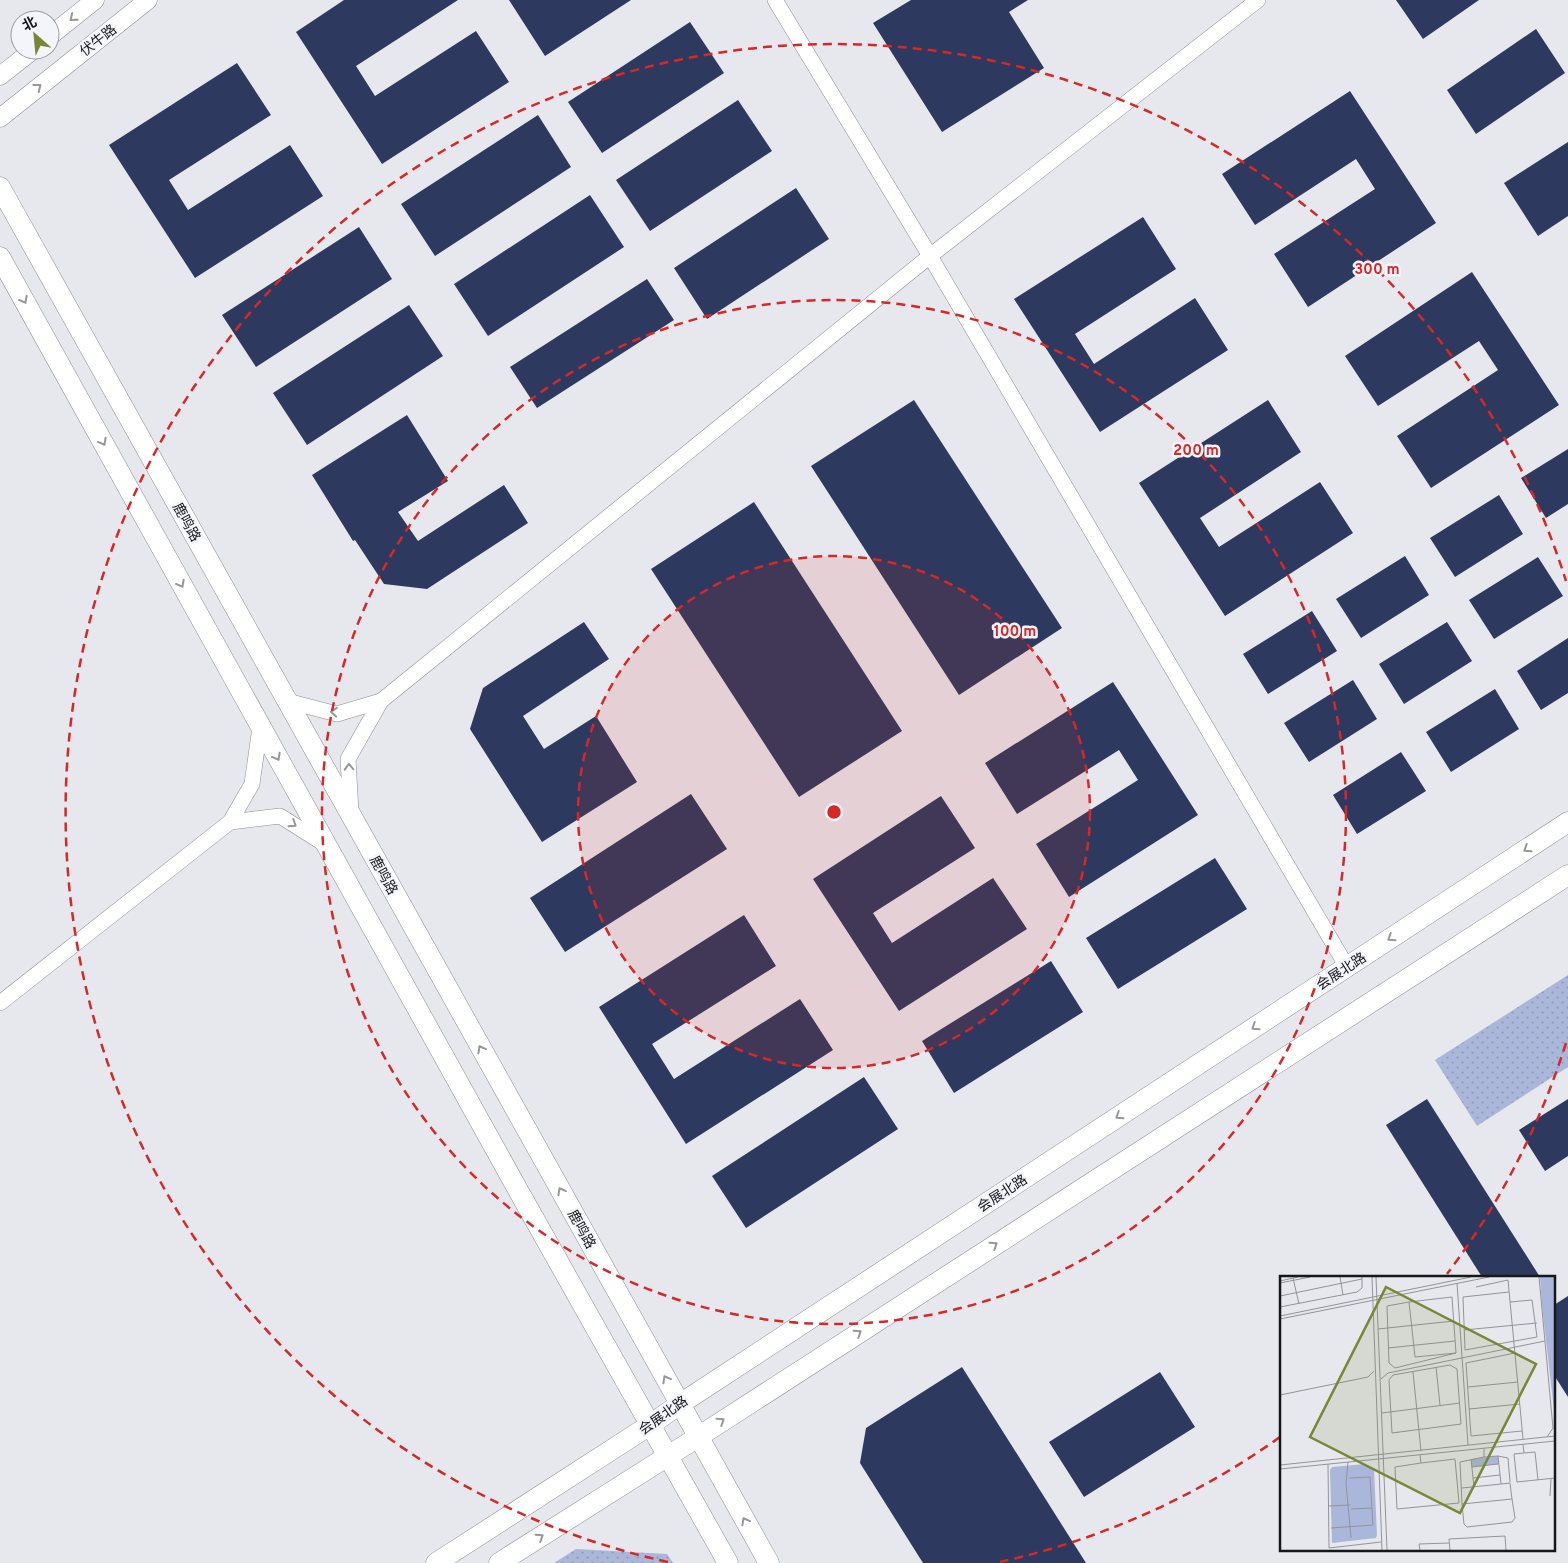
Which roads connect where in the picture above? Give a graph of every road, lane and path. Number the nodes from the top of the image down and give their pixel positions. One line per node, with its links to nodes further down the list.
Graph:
1 (95, 0): 5 (street, one-way to 5)
2 (148, 0): 8 (street, 伏牛路, one-way to 2)
3 (775, 0): 10 (street)
4 (1258, 0): 10 (street)
5 (60, 28)
6 (20, 60): 7 (street)
7 (0, 76)
8 (0, 118)
9 (0, 187): 12 (main road, 鹿鸣路)
10 (930, 256): 13 (street); 20 (street)
11 (0, 257): 14 (main road, one-way to 14)
12 (287, 701): 13 (street, one-way to 12); 15 (main road, 鹿鸣路)
13 (381, 701): 15 (street, one-way to 13)
14 (260, 727): 16 (street); 18 (main road, one-way to 18)
15 (351, 816): 22 (main road, 鹿鸣路, one-way to 15)
16 (230, 822): 18 (street, one-way to 18); 21 (street)
17 (1568, 822): 20 (main road, 会展北路, one-way to 20)
18 (326, 845): 23 (main road)
19 (1568, 875): 24 (main road, one-way to 19)
20 (1347, 967): 22 (main road, 会展北路, one-way to 22)
21 (0, 1003)
22 (680, 1404): 23 (main road, 会展北路); 24 (main road, 鹿鸣路)
23 (650, 1425): 25 (main road); 26 (main road, 会展北路)
24 (698, 1437): 25 (main road); 29 (main road, 鹿鸣路, one-way to 24)
25 (667, 1455): 27 (main road, one-way to 25); 28 (main road)
26 (436, 1563)
27 (499, 1563)
28 (728, 1563)
29 (769, 1563)

